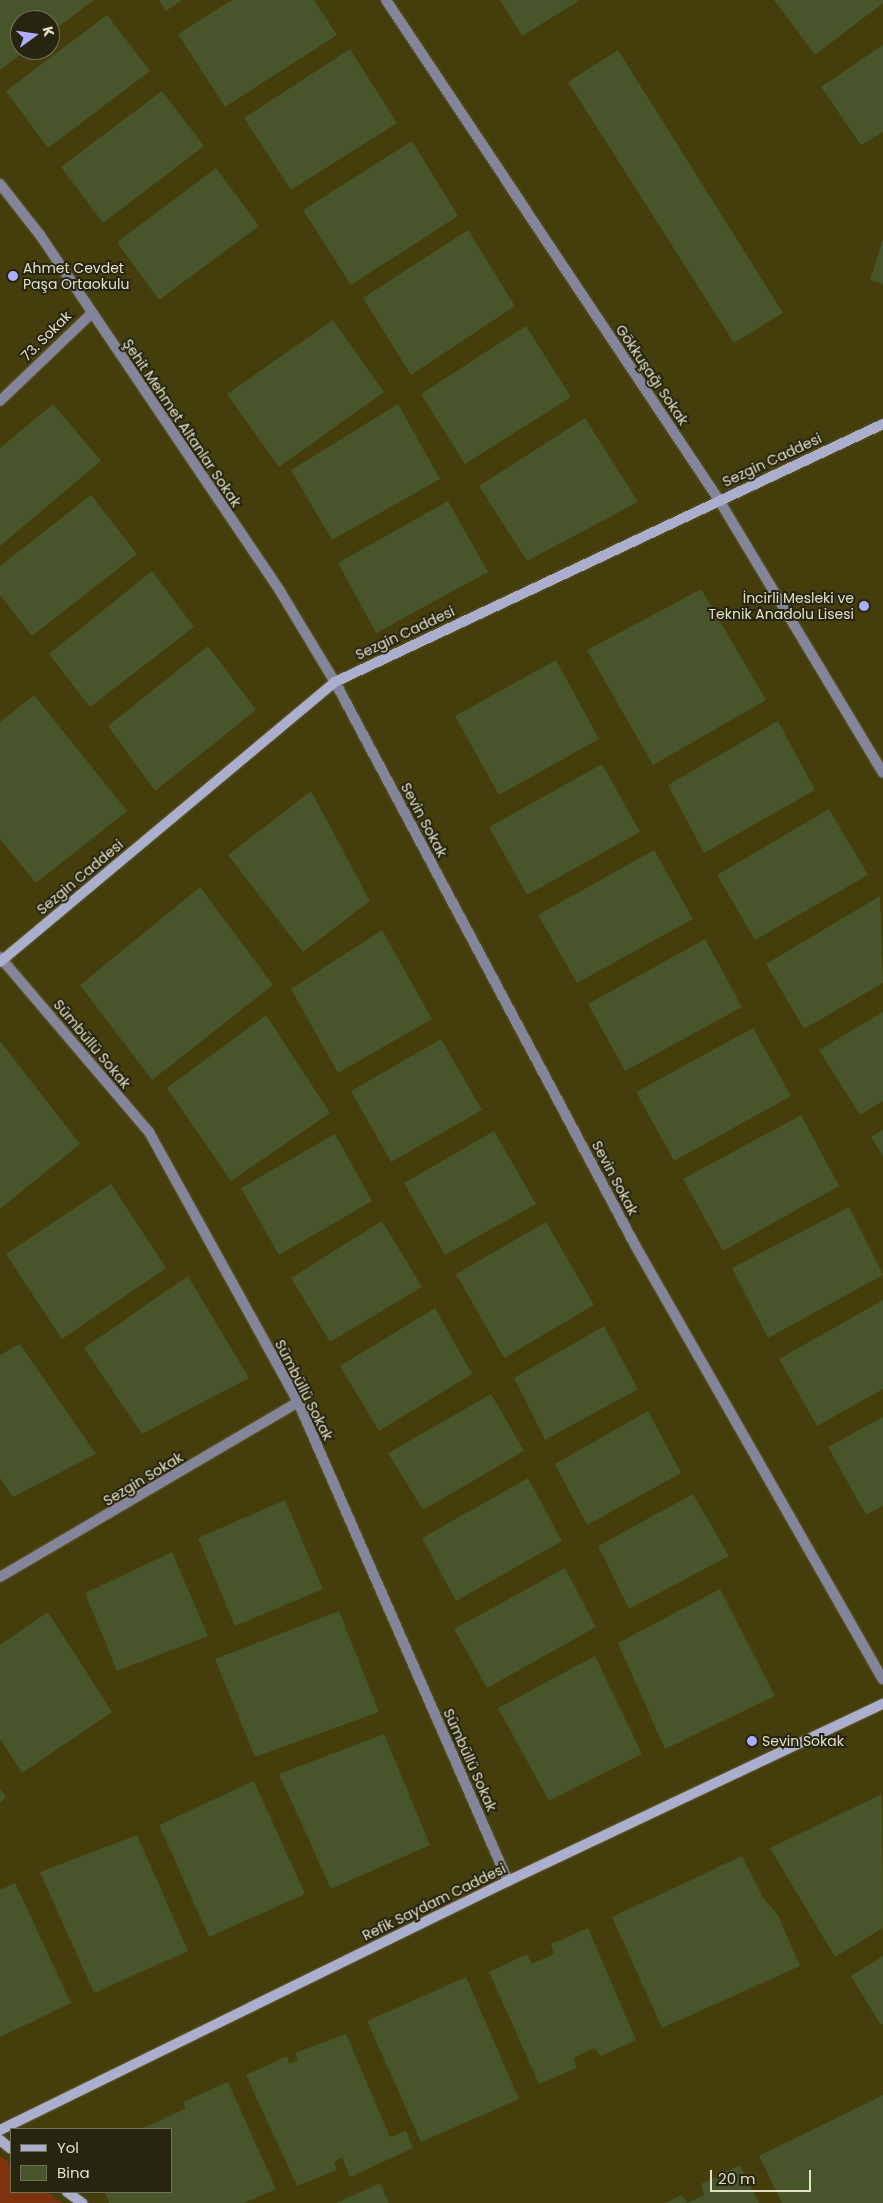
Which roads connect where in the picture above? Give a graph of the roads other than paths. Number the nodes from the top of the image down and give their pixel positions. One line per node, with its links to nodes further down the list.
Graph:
1 (386, 0): 6 (street, Gökkuşağı Sokak)
2 (0, 184): 3 (street, Şehit Mehmet Altanlar Sokak)
3 (91, 314): 4 (street, 73. Sokak); 7 (street, Şehit Mehmet Altanlar Sokak)
4 (0, 401)
5 (883, 424): 6 (street, Sezgin Caddesi)
6 (719, 500): 7 (street, Sezgin Caddesi); 8 (street, Gökkuşağı Sokak)
7 (335, 682): 9 (street, Sezgin Caddesi); 12 (street, Sevin Sokak)
8 (883, 773)
9 (1, 960): 10 (street, Sümbüllü Sokak)
10 (298, 1402): 11 (street, Sezgin Sokak); 14 (street, Sümbüllü Sokak)
11 (0, 1577)
12 (883, 1679)
13 (883, 1704): 14 (street, Refik Saydam Caddesi)
14 (508, 1881): 15 (street, Refik Saydam Caddesi)
15 (0, 2130)
16 (0, 2140): 17 (street)
17 (10, 2148)
18 (68, 2193): 19 (street)
19 (82, 2203)

